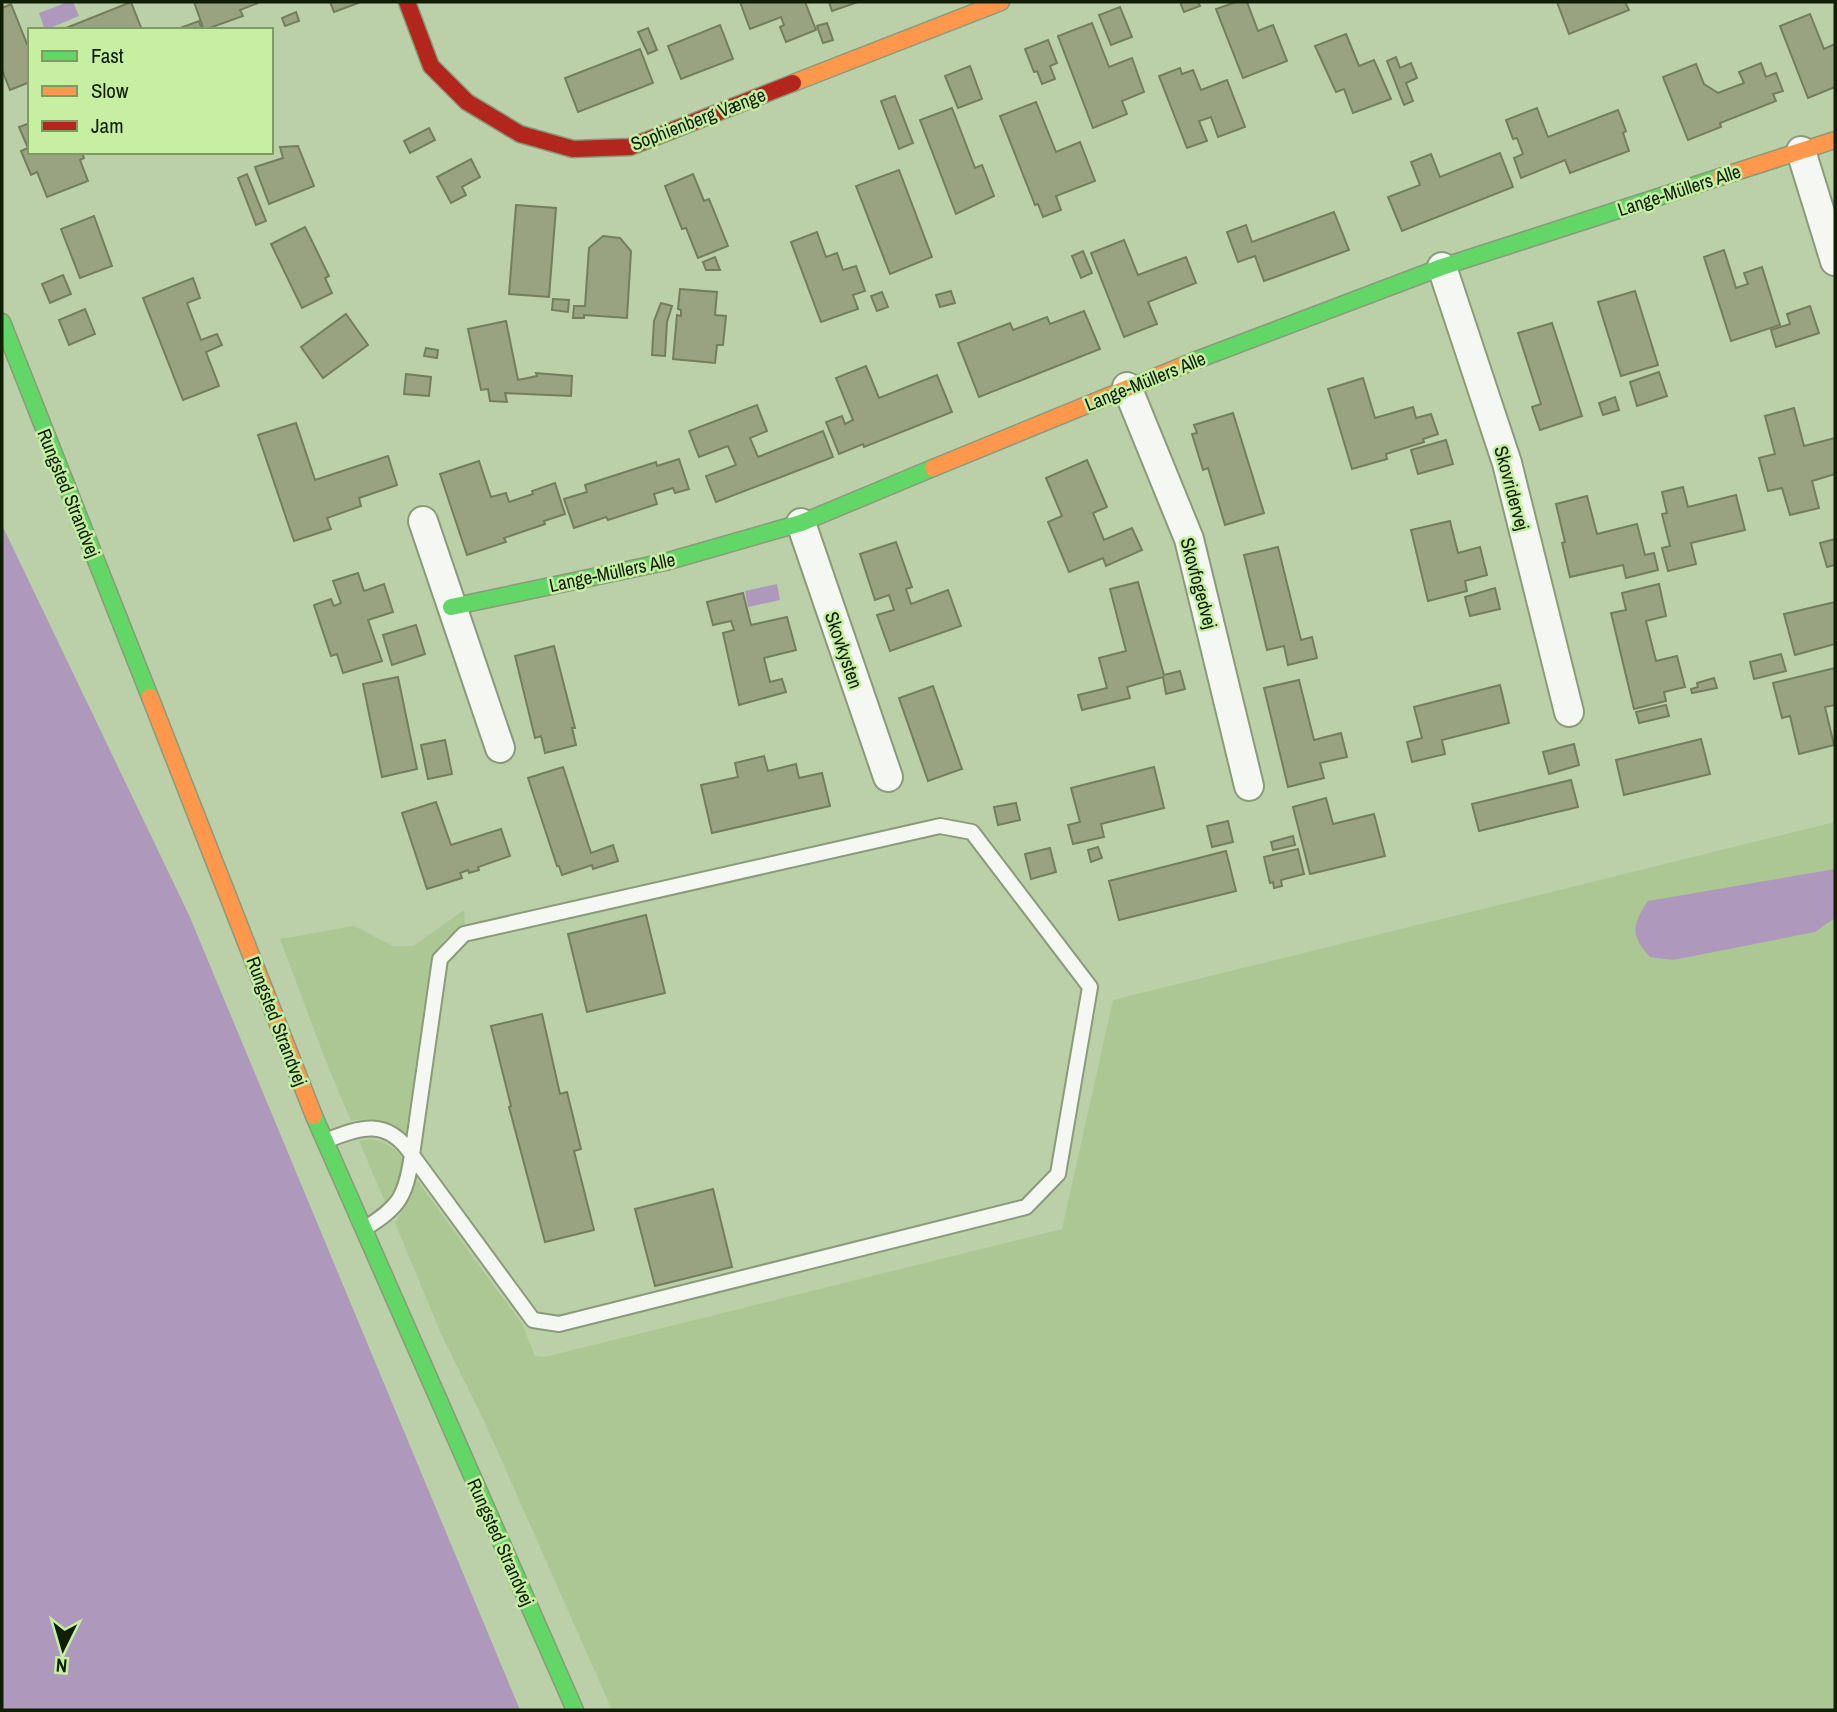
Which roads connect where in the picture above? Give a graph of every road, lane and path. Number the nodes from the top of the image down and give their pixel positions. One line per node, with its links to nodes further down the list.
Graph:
1 (407, 2): 2 (street, Sophienberg Vænge)
2 (1001, 2)
3 (1835, 140): 4 (street, Lange-Müllers Alle)
4 (1801, 150): 5 (street); 6 (street, Lange-Müllers Alle)
5 (1835, 261)
6 (1442, 267): 8 (street, Lange-Müllers Alle); 12 (street, Skovridervej)
7 (2, 322): 16 (street, Rungsted Strandvej)
8 (1127, 387): 10 (street, Lange-Müllers Alle); 15 (street, Skovfogedvej)
9 (423, 521): 11 (street)
10 (800, 523): 11 (street, Lange-Müllers Alle); 14 (street, Skovkysten)
11 (451, 607): 13 (street)
12 (1569, 712)
13 (500, 748)
14 (888, 777)
15 (1250, 786)
16 (324, 1141): 17 (lane); 18 (street, Rungsted Strandvej)
17 (412, 1155): 17 (lane); 18 (lane)
18 (363, 1230): 19 (street, Rungsted Strandvej)
19 (575, 1710)

